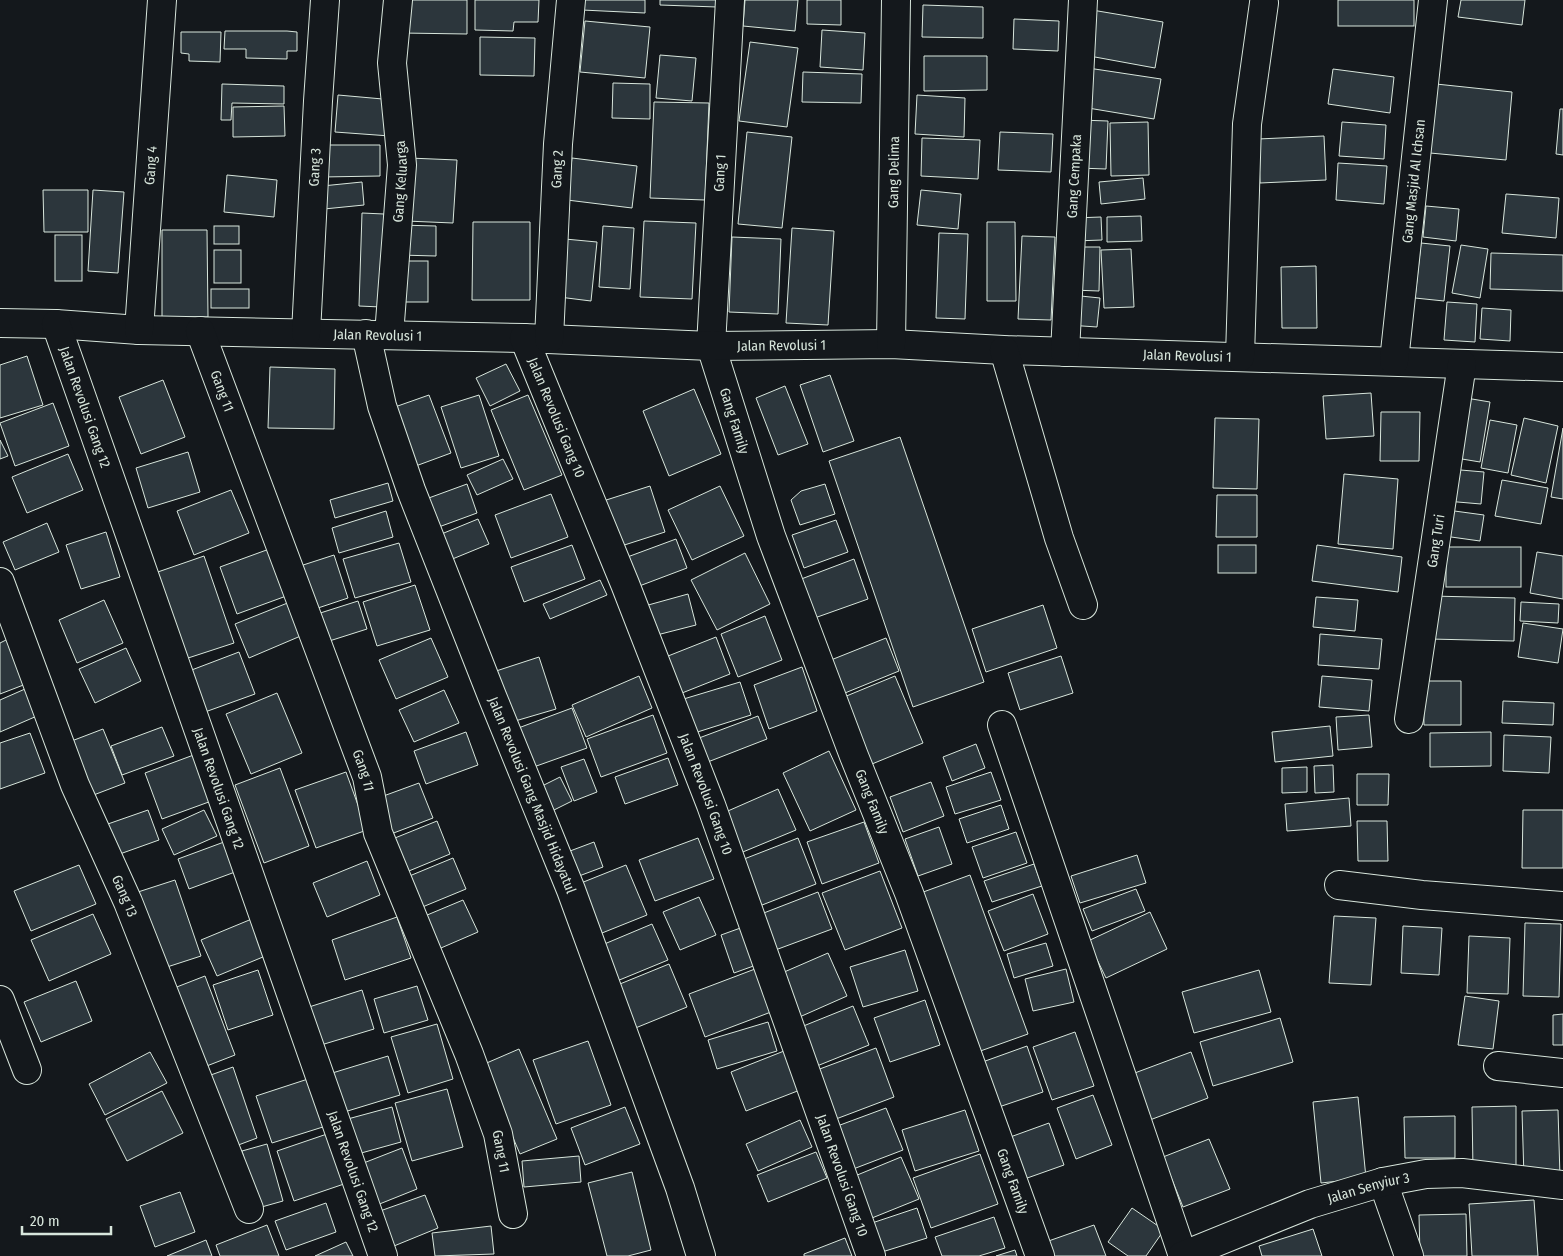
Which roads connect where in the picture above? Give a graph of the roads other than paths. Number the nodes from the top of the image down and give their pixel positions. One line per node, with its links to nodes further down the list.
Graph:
1 (162, 0): 12 (street, Gang 4)
2 (325, 0): 14 (street, Gang 3)
3 (398, 0): 15 (street, Gang Keluarga)
4 (571, 0): 16 (street, Gang 2)
5 (730, 0): 18 (street, Gang 1)
6 (896, 0): 17 (street, Gang Delima)
7 (1083, 0): 20 (street, Gang Cempaka)
8 (1433, 0): 22 (street, Gang Masjid Al Ichsan)
9 (1264, 3): 21 (street)
10 (0, 323): 11 (street, Jalan Revolusi 1)
11 (56, 324): 12 (street, Jalan Revolusi 1); 39 (street, Jalan Revolusi Gang 12)
12 (140, 330): 13 (street, Jalan Revolusi 1)
13 (200, 331): 14 (street, Jalan Revolusi 1); 38 (street, Gang 11)
14 (306, 333): 15 (street, Jalan Revolusi 1)
15 (377, 335): 16 (street, Jalan Revolusi 1); 40 (street, Jalan Revolusi Gang Masjid Hidayatul)
16 (536, 338): 18 (street, Jalan Revolusi 1); 41 (street, Jalan Revolusi Gang 10)
17 (891, 344): 18 (street, Jalan Revolusi 1); 19 (street, Jalan Revolusi 1)
18 (711, 346): 42 (street, Gang Family)
19 (1004, 350): 20 (street, Jalan Revolusi 1); 26 (street)
20 (1065, 352): 21 (street, Jalan Revolusi 1)
21 (1240, 357): 22 (street, Jalan Revolusi 1)
22 (1394, 361): 23 (street, Jalan Revolusi 1)
23 (1462, 364): 24 (street, Jalan Revolusi 1); 27 (street, Gang Turi)
24 (1563, 367)
25 (0, 582): 37 (street, Gang 13)
26 (1082, 605)
27 (1409, 719)
28 (1002, 725): 43 (street)
29 (1339, 885): 30 (street)
30 (1563, 906)
31 (0, 1000): 33 (street)
32 (1498, 1066): 34 (street)
33 (27, 1070)
34 (1563, 1073)
35 (1383, 1182): 36 (street, Jalan Senyiur 3); 43 (street, Jalan Senyiur 3); 44 (street)
36 (1563, 1185)
37 (249, 1209)
38 (513, 1214)
39 (383, 1255)
40 (701, 1256)
41 (872, 1256)
42 (1040, 1256)
43 (1183, 1256)
44 (1409, 1256)

